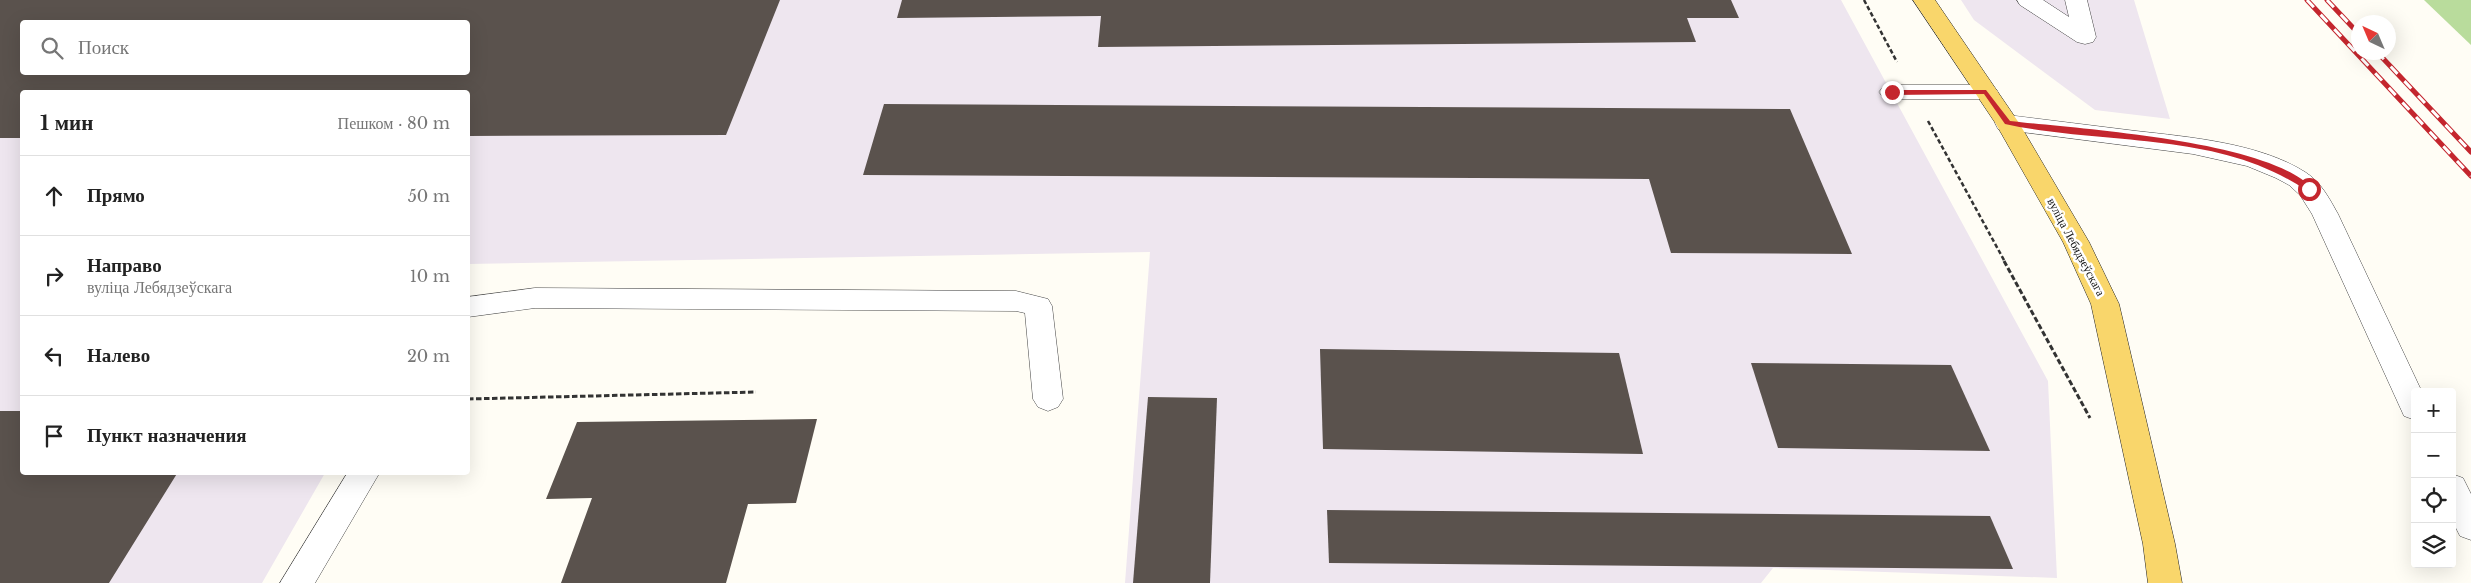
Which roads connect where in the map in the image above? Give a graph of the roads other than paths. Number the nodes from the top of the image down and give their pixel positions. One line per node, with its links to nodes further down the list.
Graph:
1 (1924, 0): 5 (main road, вуліца Лебядзеўскага)
2 (2028, 0): 3 (lane)
3 (2076, 0)
4 (1902, 92): 5 (lane)
5 (1986, 92): 6 (main road, вуліца Лебядзеўскага)
6 (2007, 123): 9 (lane); 14 (main road, вуліца Лебядзеўскага)
7 (470, 307): 8 (lane)
8 (1048, 399)
9 (2411, 399)
10 (363, 475): 13 (lane)
11 (2456, 495): 12 (lane)
12 (2471, 526)
13 (297, 583)
14 (2165, 583)

